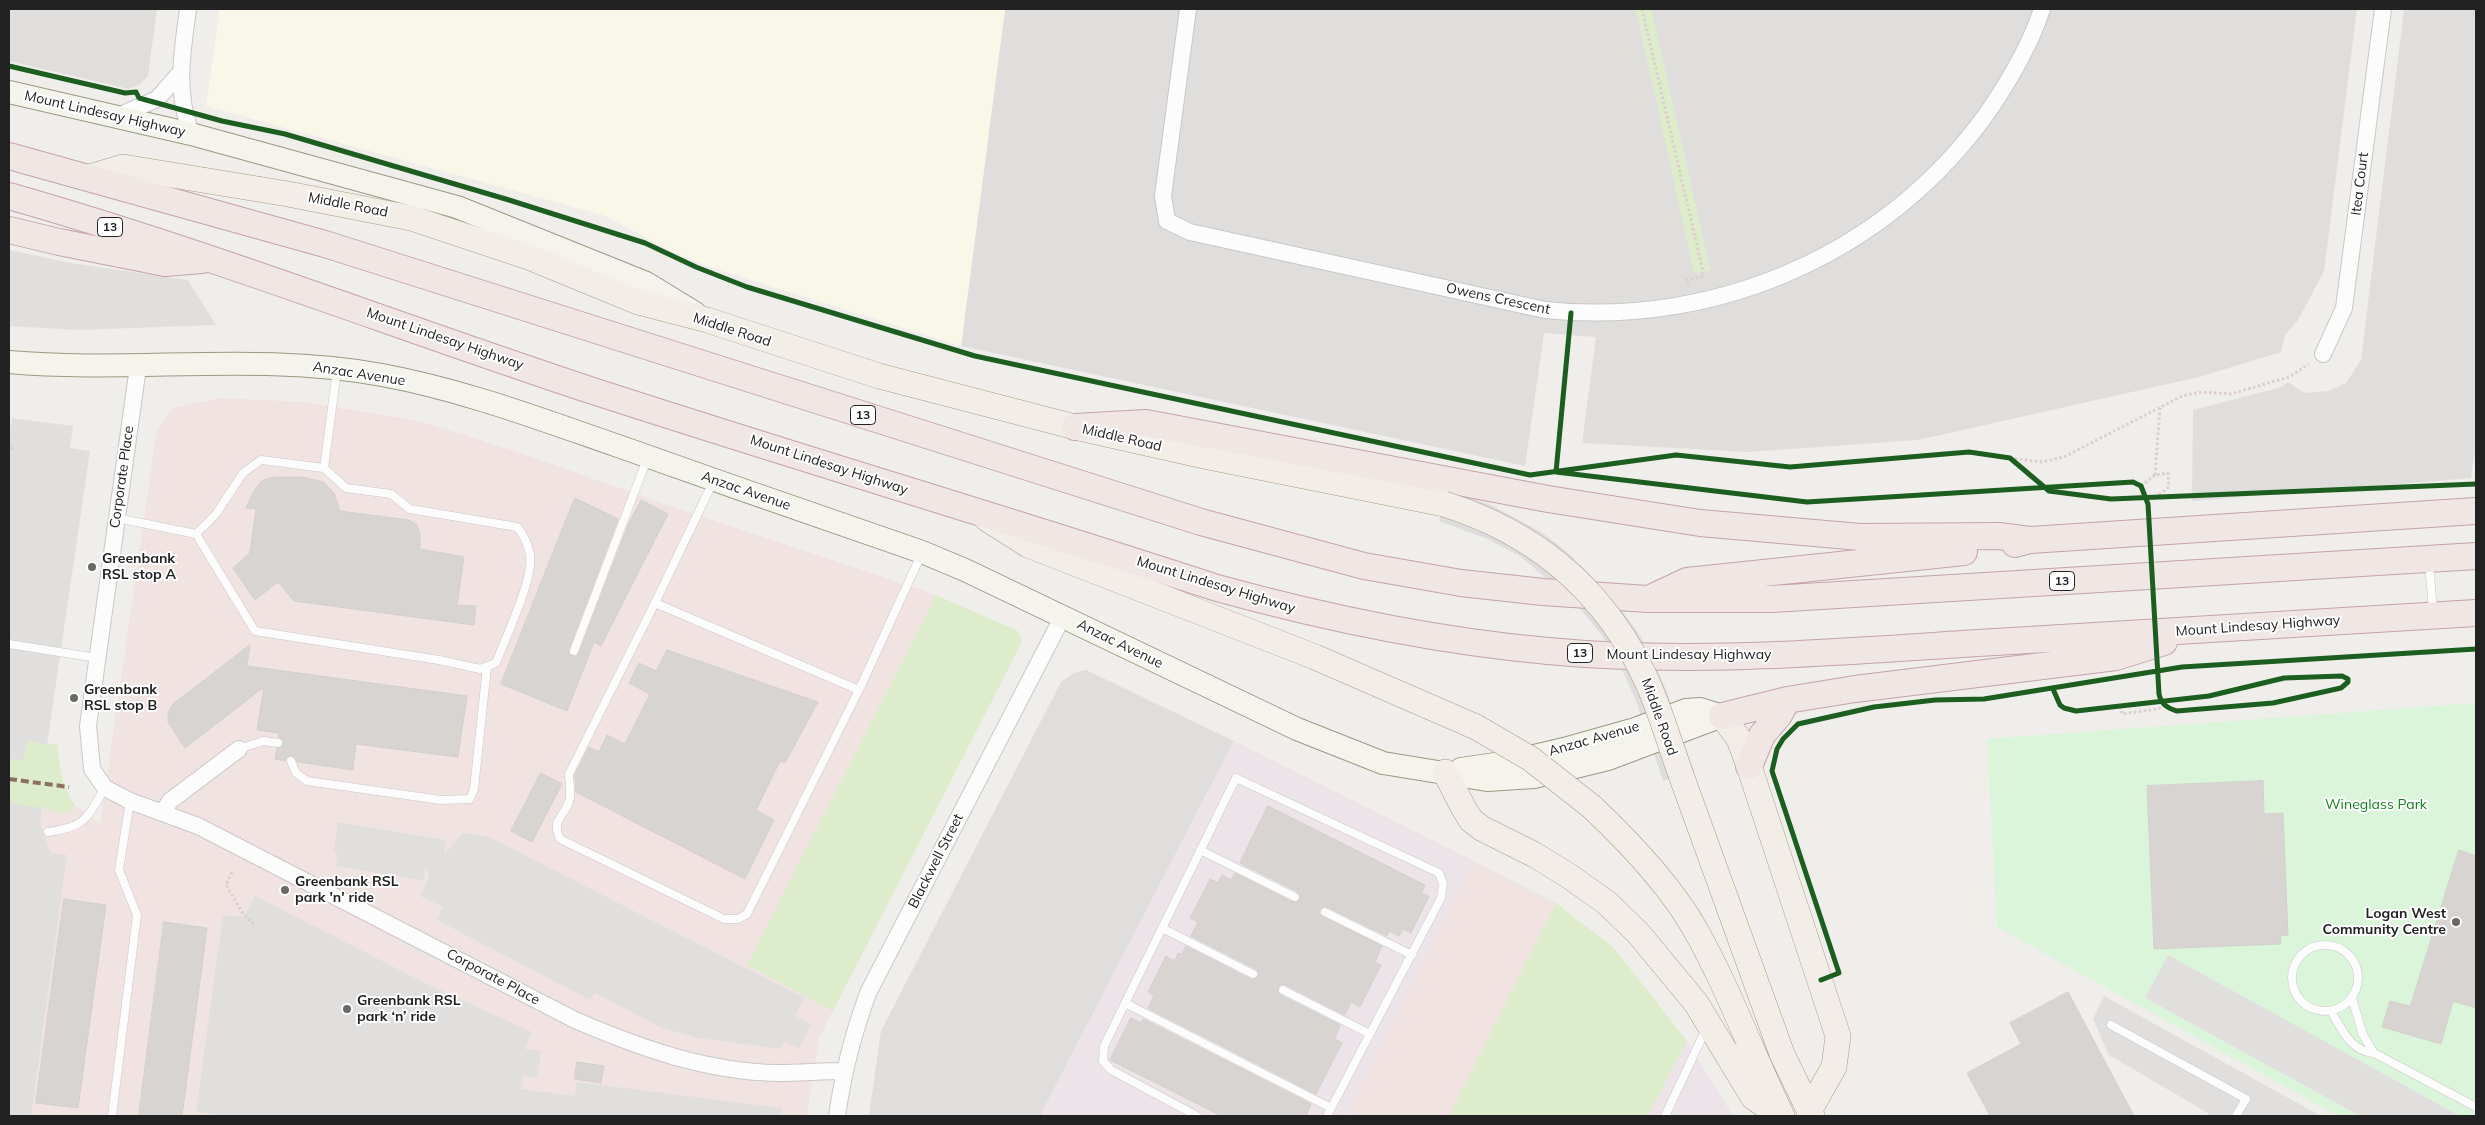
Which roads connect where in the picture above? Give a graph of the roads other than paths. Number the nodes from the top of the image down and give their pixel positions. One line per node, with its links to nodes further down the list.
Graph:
1 (188, 9): 5 (street)
2 (1188, 9): 3 (street, Owens Crescent)
3 (2042, 9)
4 (2382, 9): 15 (street, Itea Court)
5 (179, 74): 7 (street); 8 (street)
6 (9, 92): 7 (main road, Mount Lindesay Highway)
7 (118, 116): 8 (main road, Mount Lindesay Highway)
8 (191, 134): 14 (main road, Mount Lindesay Highway)
9 (9, 156): 10 (highway, 13)
10 (90, 177): 14 (main road, Middle Road); 31 (highway, 13)
11 (9, 196): 13 (highway, Mount Lindesay Highway / 13)
12 (9, 230): 13 (highway)
13 (211, 259): 23 (highway, Mount Lindesay Highway / 13)
14 (707, 320): 19 (main road, Middle Road)
15 (2324, 354)
16 (9, 362): 17 (main road, Anzac Avenue)
17 (138, 367): 18 (main road, Anzac Avenue); 25 (street, Corporate Place)
18 (337, 368): 20 (main road, Anzac Avenue); 21 (lane)
19 (1075, 427): 27 (highway); 70 (main road, Middle Road, bridge)
20 (648, 457): 22 (main road, Anzac Avenue); 38 (lane)
21 (324, 468): 26 (lane); 40 (lane)
22 (714, 480): 28 (main road, Anzac Avenue); 32 (lane)
23 (973, 510): 36 (highway, Mount Lindesay Highway / 13); 76 (main road, bridge)
24 (2476, 511): 27 (highway)
25 (117, 518): 26 (lane); 39 (street, Corporate Place)
26 (196, 534): 40 (lane)
27 (2030, 540): 31 (highway)
28 (922, 552): 35 (main road, Anzac Avenue); 41 (lane)
29 (2476, 556): 30 (highway, 13)
30 (2429, 559): 31 (highway, 13); 34 (lane)
31 (1648, 599)
32 (655, 603): 41 (lane); 41 (lane)
33 (2476, 613): 34 (highway, Mount Lindesay Highway / 13)
34 (2434, 615): 36 (highway, Mount Lindesay Highway / 13)
35 (1062, 616): 48 (main road, Anzac Avenue); 67 (street, Blackwell Street)
36 (2205, 629): 42 (highway)
37 (9, 644): 39 (lane)
38 (574, 650)
39 (98, 658): 49 (street, Corporate Place)
40 (486, 667): 46 (lane)
41 (859, 690)
42 (1787, 700): 43 (highway); 47 (highway)
43 (1722, 716): 47 (main road); 48 (main road, Anzac Avenue)
44 (278, 743): 45 (lane)
45 (239, 749): 51 (street)
46 (291, 761)
47 (1749, 766): 70 (main road)
48 (1445, 772): 63 (main road)
49 (105, 788): 50 (street, Corporate Place); 52 (lane)
50 (130, 801): 51 (street, Corporate Place); 71 (lane)
51 (163, 812): 67 (street, Corporate Place)
52 (48, 832)
53 (1200, 850): 54 (lane); 56 (lane); 57 (lane)
54 (1295, 897)
55 (1325, 912): 57 (lane)
56 (1162, 928): 58 (lane); 61 (lane)
57 (1412, 955): 65 (lane)
58 (1253, 974)
59 (1283, 990): 65 (lane)
60 (2352, 998): 62 (lane); 62 (lane); 66 (lane)
61 (1125, 1003): 69 (lane); 73 (lane)
62 (2331, 1010): 66 (lane)
63 (1709, 1022): 75 (lane); 76 (main road)
64 (2111, 1025): 77 (lane)
65 (1370, 1034): 69 (lane)
66 (2374, 1053): 68 (lane)
67 (844, 1071): 72 (street, Blackwell Street)
68 (2476, 1107)
69 (1332, 1108): 74 (lane)
70 (1810, 1114)
71 (112, 1116)
72 (837, 1116)
73 (1197, 1116)
74 (1327, 1116)
75 (1665, 1116)
76 (1781, 1116)
77 (2236, 1116)

